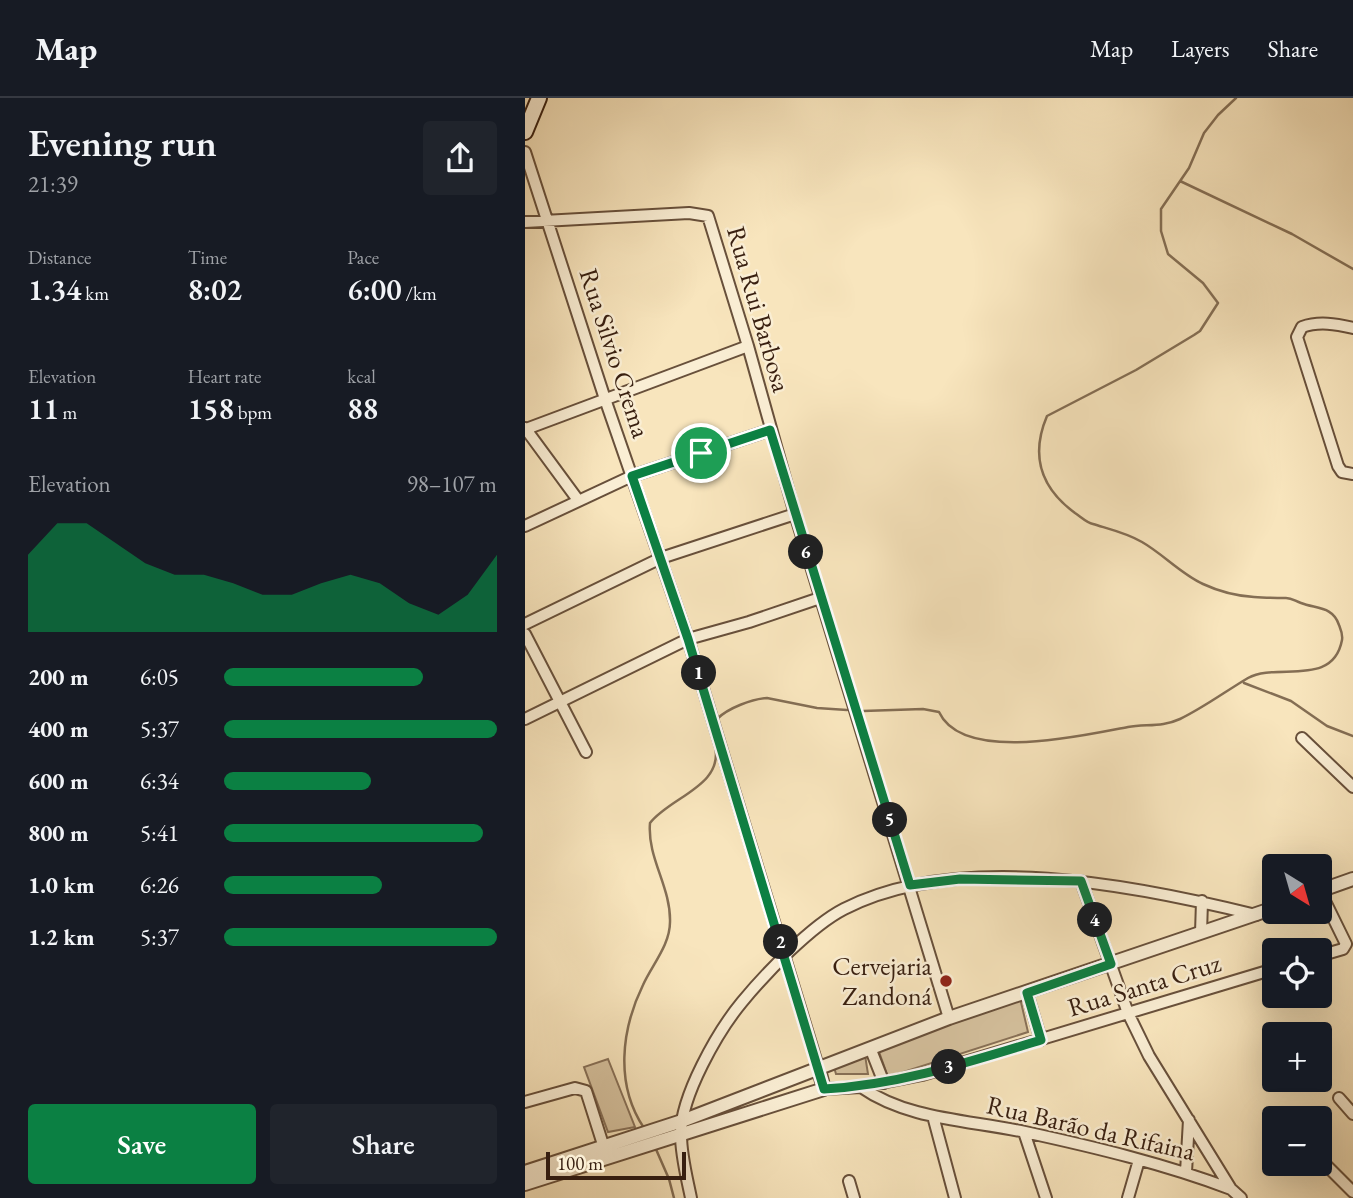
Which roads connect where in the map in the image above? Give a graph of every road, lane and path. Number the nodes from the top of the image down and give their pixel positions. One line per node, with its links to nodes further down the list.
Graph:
1 (539, 98): 2 (main road)
2 (525, 132)
3 (525, 152): 4 (street, Rua Silvio Crema)
4 (548, 219): 5 (street); 7 (street, Rua Rui Barbosa); 8 (street, Rua Silvio Crema)
5 (525, 222)
6 (1353, 328): 11 (street)
7 (748, 346): 8 (street); 10 (street, Rua Rui Barbosa)
8 (605, 398): 9 (street); 12 (street, Rua Silvio Crema)
9 (526, 429): 13 (street)
10 (770, 430): 12 (street); 14 (street, Rua Rui Barbosa)
11 (1353, 474)
12 (632, 476): 13 (street); 16 (street, Rua Silvio Crema)
13 (578, 500): 15 (street)
14 (795, 514): 16 (street); 17 (street, Rua Rui Barbosa)
15 (525, 526)
16 (661, 558): 18 (street); 20 (street, Rua Silvio Crema)
17 (820, 598): 20 (street); 28 (street, Rua Rui Barbosa)
18 (525, 624)
19 (525, 634): 21 (street)
20 (688, 639): 21 (street); 36 (street, Rua Silvio Crema)
21 (559, 702): 22 (street); 24 (street)
22 (525, 719)
23 (1303, 738): 25 (street)
24 (586, 752)
25 (1353, 787)
26 (1353, 879): 29 (street)
27 (1081, 881): 28 (street); 30 (street); 37 (street)
28 (910, 885): 36 (street); 41 (street, Rua Rui Barbosa)
29 (1332, 887)
30 (1202, 901): 32 (street); 34 (street)
31 (1262, 913): 32 (street)
32 (1256, 915): 34 (street)
33 (1332, 915): 35 (street)
34 (1201, 933): 37 (street)
35 (1332, 952)
36 (786, 957): 44 (street, Rua Silvio Crema); 53 (street)
37 (1111, 964): 39 (street); 40 (street)
38 (1262, 973): 40 (street, Rua Santa Cruz)
39 (1027, 993): 41 (street); 42 (street)
40 (1128, 1013): 42 (street, Rua Santa Cruz); 52 (street)
41 (949, 1018): 43 (street)
42 (1041, 1040): 45 (street, Rua Santa Cruz)
43 (871, 1050): 44 (street); 45 (street)
44 (819, 1070): 47 (street, Rua Silvio Crema); 53 (street)
45 (884, 1083): 46 (street, Rua Santa Cruz)
46 (861, 1087): 47 (street, Rua Santa Cruz); 51 (street, Rua Barão da Rifaina)
47 (824, 1089): 53 (street)
48 (1339, 1098): 50 (street)
49 (525, 1102): 55 (street)
50 (1353, 1114)
51 (933, 1116): 54 (street, Rua Barão da Rifaina); 66 (street)
52 (1189, 1120): 59 (street); 62 (street)
53 (681, 1127): 55 (street); 64 (street)
54 (1024, 1132): 56 (street, Rua Barão da Rifaina); 67 (street)
55 (605, 1152): 58 (street); 61 (street)
56 (1139, 1160): 59 (street, Rua Barão da Rifaina); 68 (street)
57 (1332, 1171): 63 (street)
58 (525, 1172)
59 (1186, 1172): 62 (street, Rua Barão da Rifaina)
60 (849, 1181): 65 (street)
61 (525, 1184)
62 (1231, 1188): 69 (street)
63 (1353, 1192)
64 (691, 1198)
65 (854, 1198)
66 (955, 1198)
67 (1047, 1198)
68 (1128, 1198)
69 (1241, 1198)

